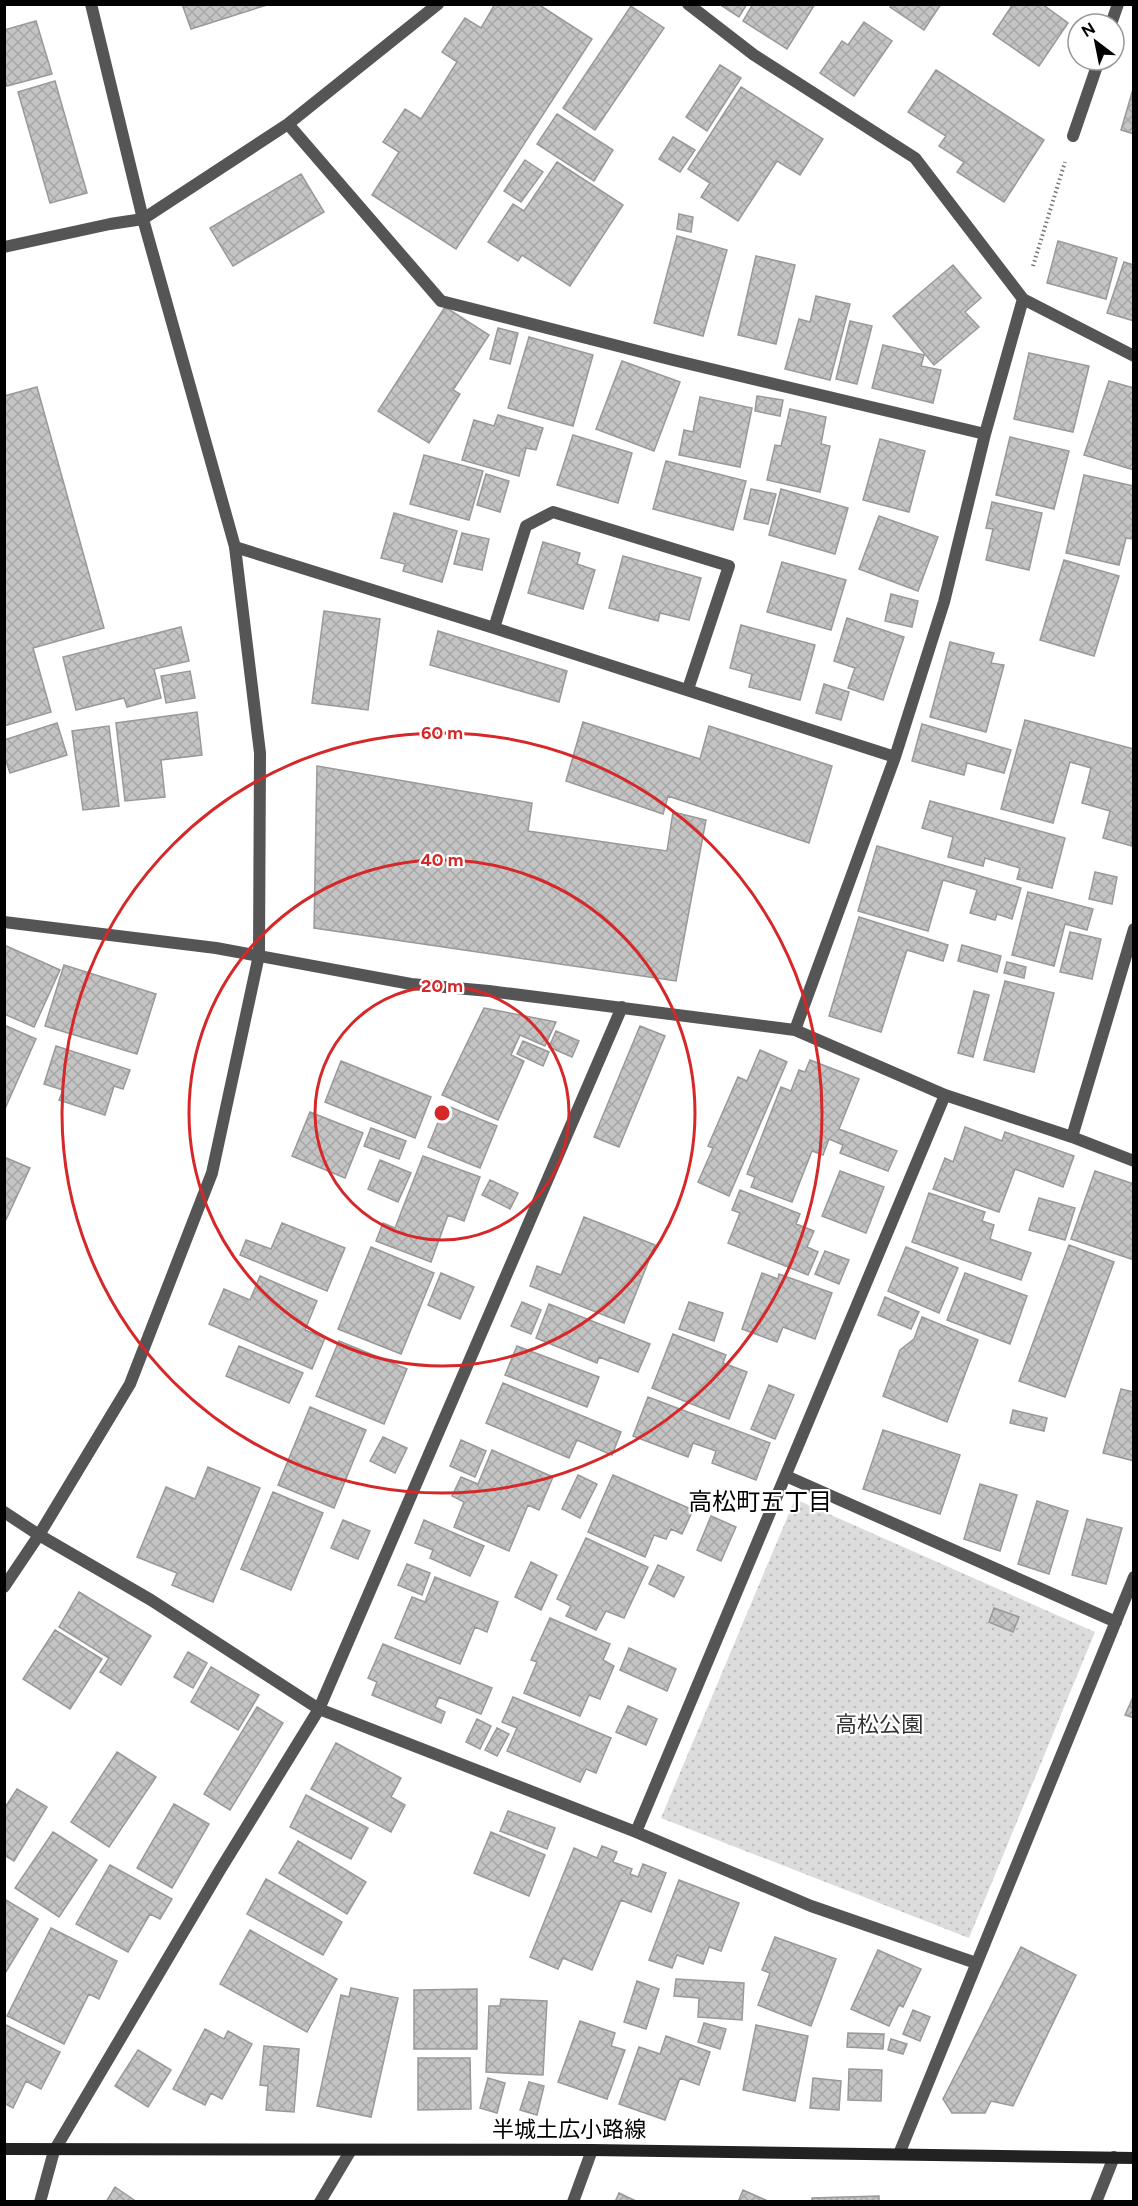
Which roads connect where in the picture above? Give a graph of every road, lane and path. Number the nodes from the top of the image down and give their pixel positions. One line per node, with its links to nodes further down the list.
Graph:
1 (91, 4): 7 (street)
2 (438, 4): 5 (street)
3 (688, 4): 9 (street)
4 (1095, 72): 6 (street)
5 (288, 123): 7 (street); 11 (street)
6 (1072, 136): 9 (path)
7 (143, 219): 8 (street); 12 (street)
8 (4, 247)
9 (1023, 299): 10 (street); 11 (street)
10 (1134, 356)
11 (985, 434): 15 (street)
12 (234, 547): 13 (street); 18 (street)
13 (494, 628): 14 (street); 14 (street)
14 (688, 689): 15 (street)
15 (895, 757): 20 (street)
16 (4, 922): 18 (street)
17 (1134, 929): 22 (street)
18 (259, 955): 19 (street); 26 (street)
19 (622, 1008): 20 (street); 30 (street)
20 (795, 1030): 21 (street)
21 (945, 1095): 22 (street); 24 (street)
22 (1072, 1137): 23 (street)
23 (1134, 1161)
24 (786, 1476): 29 (street); 31 (street)
25 (4, 1512): 26 (street)
26 (39, 1535): 28 (street); 30 (street)
27 (1134, 1577): 29 (street)
28 (4, 1587)
29 (1116, 1622): 32 (street)
30 (319, 1709): 31 (street); 36 (street)
31 (636, 1832): 32 (street)
32 (976, 1963): 37 (street)
33 (4, 2149): 36 (main road, 半城土広小路線)
34 (351, 2150): 35 (main road, 半城土広小路線); 36 (main road, 半城土広小路線); 41 (street)
35 (592, 2150): 37 (main road, 半城土広小路線); 42 (street)
36 (54, 2151): 40 (street)
37 (899, 2154): 38 (main road, 半城土広小路線)
38 (1114, 2157): 39 (main road, 半城土広小路線); 43 (street)
39 (1134, 2158)
40 (40, 2202)
41 (320, 2202)
42 (573, 2202)
43 (1096, 2202)

